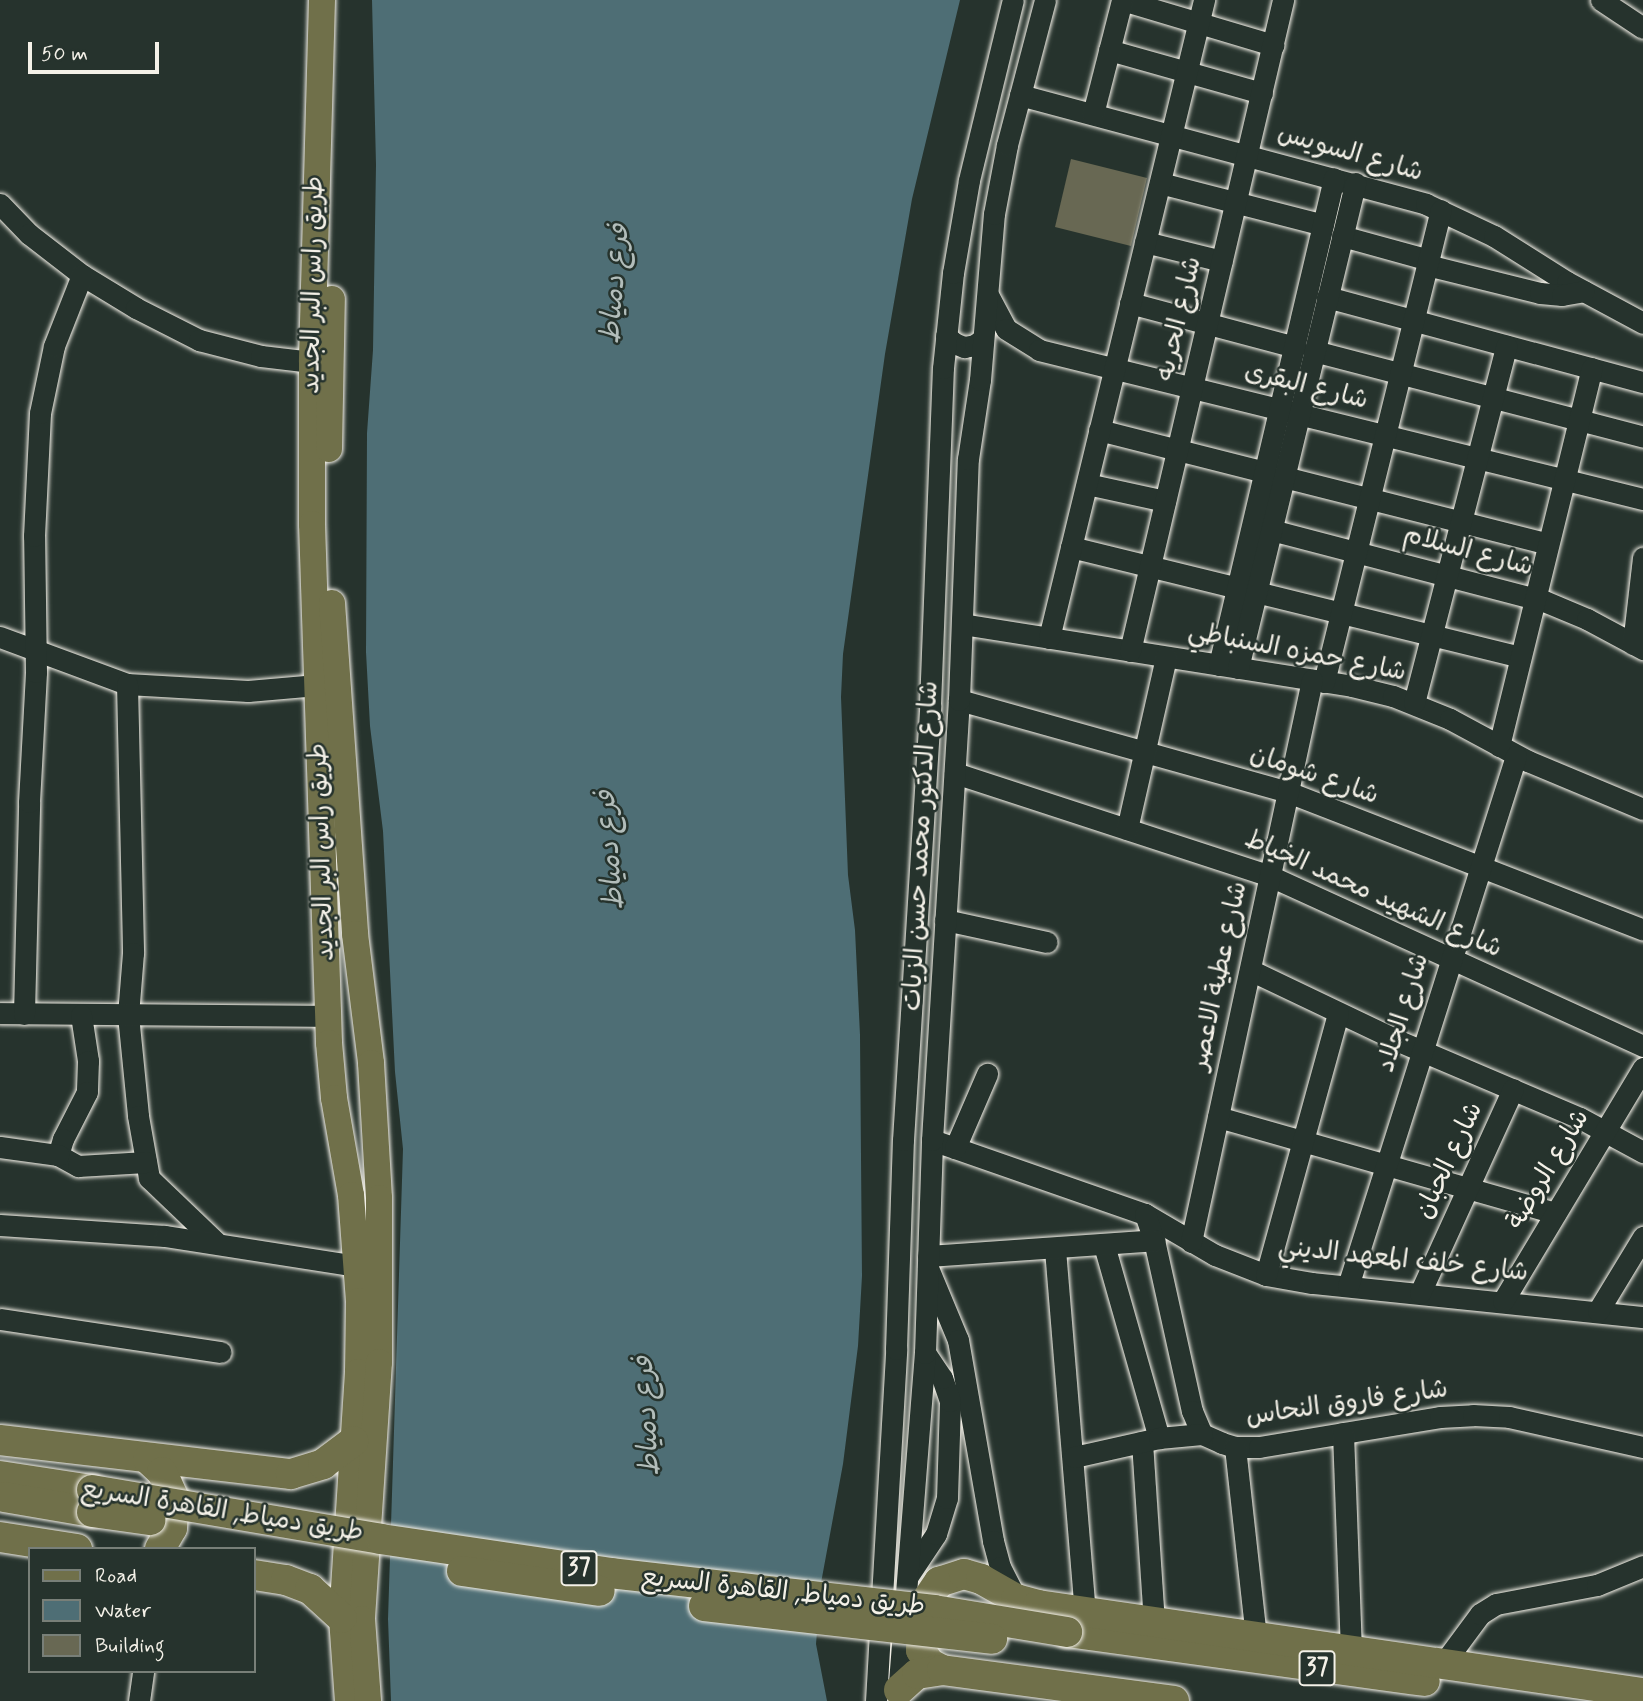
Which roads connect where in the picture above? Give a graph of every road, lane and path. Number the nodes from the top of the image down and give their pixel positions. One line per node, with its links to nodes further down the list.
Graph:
1 (322, 0): 40 (main road, طريق راس البر الجديد)
2 (340, 0): 112 (main road, طريق راس البر الجديد)
3 (1013, 0): 36 (street, شارع الدكتور محمد حسن الزيات)
4 (1045, 0): 15 (street, شارع الدكتور محمد حسن الزيات)
5 (1122, 0): 9 (street); 12 (street)
6 (1204, 0): 9 (street)
7 (1283, 0): 11 (street, شارع الحريه)
8 (1601, 0): 10 (street)
9 (1199, 23): 11 (street); 13 (street)
10 (1643, 28)
11 (1273, 45): 14 (street, شارع الحريه)
12 (1109, 51): 13 (street); 16 (street)
13 (1187, 72): 14 (street); 17 (street)
14 (1262, 93): 18 (street, شارع الحريه)
15 (1020, 95): 16 (street, شارع السويس); 29 (street, شارع الدكتور محمد حسن الزيات)
16 (1093, 114): 17 (street, شارع السويس)
17 (1171, 135): 18 (street, شارع السويس); 20 (street)
18 (1247, 155): 19 (street, شارع السويس); 21 (street, شارع الحريه)
19 (1344, 181): 23 (street, شارع السويس); 24 (street)
20 (1160, 183): 21 (street); 25 (street)
21 (1236, 202): 24 (street); 26 (street, شارع الحريه)
22 (0, 204): 28 (street)
23 (1441, 210): 27 (street, شارع عطية الاعصر); 30 (street, شارع السويس)
24 (1333, 231): 27 (street); 31 (street); 39 (street)
25 (1145, 242): 26 (street); 32 (street)
26 (1222, 261): 35 (street, شارع الحريه)
27 (1428, 263): 30 (street); 33 (street, شارع عطية الاعصر)
28 (82, 275): 40 (street); 78 (street)
29 (986, 286): 37 (street, شارع الدكتور محمد حسن الزيات); 41 (street, شارع البقرى)
30 (1584, 291): 34 (street, شارع السويس)
31 (1327, 298): 33 (street); 39 (street)
32 (1130, 303): 35 (street); 41 (street)
33 (1414, 321): 38 (street); 43 (street, شارع عطية الاعصر)
34 (1643, 323)
35 (1207, 324): 39 (street); 45 (street, شارع الحريه)
36 (946, 336): 37 (street); 48 (street, شارع الدكتور محمد حسن الزيات)
37 (983, 339): 46 (street, شارع الدكتور محمد حسن الزيات)
38 (1506, 345): 42 (street); 47 (street)
39 (1304, 349): 43 (street); 49 (street)
40 (312, 362): 85 (main road, طريق راس البر الجديد)
41 (1114, 369): 45 (street, شارع البقرى); 51 (street)
42 (1592, 369): 44 (street); 50 (street, شارع الجلاد)
43 (1401, 374): 47 (street); 52 (street, شارع عطية الاعصر)
44 (1643, 382)
45 (1192, 388): 49 (street, شارع البقرى); 54 (street, شارع الحريه)
46 (978, 397): 48 (street); 73 (street, شارع الدكتور محمد حسن الزيات)
47 (1492, 398): 50 (street); 55 (street)
48 (941, 400): 173 (street, شارع الدكتور محمد حسن الزيات)
49 (1289, 412): 52 (street, شارع البقرى); 56 (street)
50 (1579, 421): 53 (street); 57 (street, شارع الجلاد)
51 (1099, 430): 54 (street); 58 (street)
52 (1385, 435): 55 (street, شارع البقرى); 59 (street, شارع عطية الاعصر)
53 (1643, 437)
54 (1178, 450): 56 (street); 61 (street, شارع الحريه)
55 (1477, 457): 57 (street, شارع البقرى); 62 (street)
56 (1274, 474): 59 (street); 63 (street); 70 (street)
57 (1565, 478): 60 (street, شارع البقرى); 64 (street, شارع الجلاد)
58 (1087, 484): 61 (street); 65 (street)
59 (1370, 498): 62 (street); 66 (street, شارع عطية الاعصر)
60 (1643, 499)
61 (1165, 501): 68 (street, شارع الحريه)
62 (1461, 521): 64 (street); 69 (street)
63 (1271, 530): 66 (street, شارع السلام); 70 (street)
64 (1549, 544): 71 (street, شارع الجلاد)
65 (1071, 547): 68 (street); 76 (street)
66 (1356, 552): 69 (street, شارع السلام); 72 (street, شارع عطية الاعصر)
67 (1643, 558): 77 (street)
68 (1150, 566): 70 (street); 79 (street, شارع الحريه)
69 (1447, 576): 71 (street, شارع السلام); 74 (street)
70 (1247, 590): 72 (street); 82 (street)
71 (1535, 599): 77 (street, شارع السلام); 81 (street, شارع الجلاد)
72 (1341, 613): 74 (street); 83 (street, شارع عطية الاعصر)
73 (962, 624): 76 (street, شارع حمزه السنباطي); 86 (street, شارع الدكتور محمد حسن الزيات)
74 (1431, 635): 81 (street); 87 (street)
75 (0, 637): 78 (street)
76 (1049, 638): 79 (street, شارع حمزه السنباطي)
77 (1638, 647)
78 (36, 649): 84 (street); 102 (street)
79 (1130, 651): 80 (street, شارع حمزه السنباطي)
80 (1166, 657): 82 (street, شارع حمزه السنباطي); 89 (street)
81 (1520, 657): 88 (street, شارع الجلاد)
82 (1228, 667): 83 (street, شارع حمزه السنباطي)
83 (1318, 681): 87 (street, شارع حمزه السنباطي); 91 (street, شارع عطية الاعصر)
84 (127, 684): 85 (street); 105 (street)
85 (317, 685): 106 (main road, طريق راس البر الجديد)
86 (959, 700): 89 (street, شارع شومان); 90 (street, شارع الدكتور محمد حسن الزيات)
87 (1414, 703): 88 (street, شارع حمزه السنباطي)
88 (1507, 751): 92 (street, شارع حمزه السنباطي); 94 (street, شارع الجلاد)
89 (1144, 752): 91 (street, شارع شومان); 93 (street)
90 (955, 773): 93 (street, شارع الشهيد محمد الخياط); 96 (street, شارع الدكتور محمد حسن الزيات)
91 (1288, 792): 94 (street, شارع شومان); 95 (street, شارع عطية الاعصر)
92 (1643, 809)
93 (1127, 829): 95 (street, شارع الشهيد محمد الخياط)
94 (1480, 867): 97 (street, شارع شومان); 99 (street, شارع الجلاد)
95 (1270, 876): 99 (street, شارع الشهيد محمد الخياط); 100 (street, شارع عطية الاعصر)
96 (946, 920): 98 (street); 116 (street, شارع الدكتور محمد حسن الزيات)
97 (1643, 930)
98 (1047, 942)
99 (1450, 958): 107 (street, شارع الشهيد محمد الخياط); 108 (street, شارع الجلاد)
100 (1250, 970): 103 (street); 113 (street, شارع عطية الاعصر)
101 (0, 1013): 102 (street)
102 (24, 1014): 104 (street)
103 (1338, 1014): 108 (street); 117 (street)
104 (81, 1015): 105 (street); 121 (street)
105 (128, 1015): 106 (street); 122 (street)
106 (328, 1016): 114 (main road, طريق راس البر الجديد)
107 (1643, 1046)
108 (1422, 1051): 111 (street); 123 (street, شارع الجلاد)
109 (1643, 1068): 115 (street, شارع الروضة)
110 (987, 1074): 119 (street)
111 (1513, 1089): 115 (street); 124 (street, شارع الحبان)
112 (376, 1116): 114 (main road); 177 (main road, طريق راس البر الجديد)
113 (1218, 1117): 117 (street); 131 (street, شارع عطية الاعصر)
114 (339, 1125): 135 (main road, طريق راس البر الجديد)
115 (1606, 1130): 120 (street); 125 (street, شارع الروضة)
116 (932, 1140): 119 (street, شارع خلف المعهد الديني); 134 (street, شارع الدكتور محمد حسن الزيات)
117 (1303, 1141): 123 (street); 136 (street)
118 (0, 1147): 121 (street)
119 (955, 1148): 126 (street, شارع خلف المعهد الديني)
120 (1643, 1152)
121 (58, 1156): 122 (street)
122 (146, 1161): 130 (street)
123 (1386, 1165): 124 (street); 137 (street, شارع الجلاد)
124 (1468, 1188): 125 (street); 138 (street, شارع الحبان)
125 (1556, 1213): 139 (street, شارع الروضة)
126 (1145, 1214): 129 (street); 131 (street, شارع خلف المعهد الديني)
127 (0, 1225): 130 (street)
128 (1643, 1237): 140 (street)
129 (1154, 1240): 132 (street); 146 (street)
130 (216, 1242): 135 (street)
131 (1191, 1242): 136 (street, شارع خلف المعهد الديني)
132 (1104, 1245): 133 (street); 148 (street)
133 (1055, 1249): 134 (street); 152 (street)
134 (928, 1261): 144 (street, شارع الدكتور محمد حسن الزيات); 163 (street)
135 (357, 1266): 149 (main road, طريق راس البر الجديد)
136 (1266, 1275): 137 (street, شارع خلف المعهد الديني)
137 (1348, 1286): 138 (street, شارع خلف المعهد الديني)
138 (1420, 1293): 139 (street, شارع خلف المعهد الديني)
139 (1503, 1301): 140 (street, شارع خلف المعهد الديني)
140 (1598, 1311): 141 (street, شارع خلف المعهد الديني)
141 (1643, 1317)
142 (0, 1319): 143 (street)
143 (221, 1352)
144 (925, 1353): 162 (street, شارع الدكتور محمد حسن الزيات); 162 (street)
145 (1343, 1433): 150 (street, شارع فاروق النحاس); 151 (street, شارع فاروق النحاس); 168 (street)
146 (1202, 1434): 148 (street); 150 (street, شارع فاروق النحاس)
147 (0, 1440): 153 (highway)
148 (1151, 1440): 152 (street); 165 (street)
149 (353, 1441): 153 (highway); 164 (main road, طريق راس البر الجديد)
150 (1235, 1447): 167 (street)
151 (1643, 1447)
152 (1074, 1457): 166 (street)
153 (148, 1459): 159 (highway)
154 (0, 1476): 156 (highway, طريق دمياط, القاهرة السريع / 37)
155 (0, 1497): 156 (highway, طريق دمياط, القاهرة السريع / 37)
156 (92, 1501): 166 (highway, طريق دمياط, القاهرة السريع / 37, bridge)
157 (0, 1537): 158 (highway)
158 (64, 1547)
159 (161, 1547)
160 (1643, 1566): 169 (street)
161 (256, 1575): 164 (highway)
162 (907, 1577): 173 (street, شارع الدكتور محمد حسن الزيات)
163 (1016, 1599): 166 (highway); 170 (highway)
164 (342, 1618): 176 (main road, طريق راس البر الجديد)
165 (1154, 1622): 166 (highway); 167 (highway)
166 (1072, 1632): 178 (highway, طريق دمياط, القاهرة السريع / 37); 179 (highway, طريق دمياط, القاهرة السريع / 37)
167 (1256, 1637): 168 (highway)
168 (1351, 1651): 169 (highway)
169 (1443, 1664): 172 (highway)
170 (942, 1670): 173 (highway); 174 (highway)
171 (144, 1673): 175 (street)
172 (1643, 1693)
173 (891, 1697)
174 (1163, 1700)
175 (139, 1701)
176 (348, 1701)
177 (368, 1701)
178 (1430, 1701)
179 (1567, 1701)

